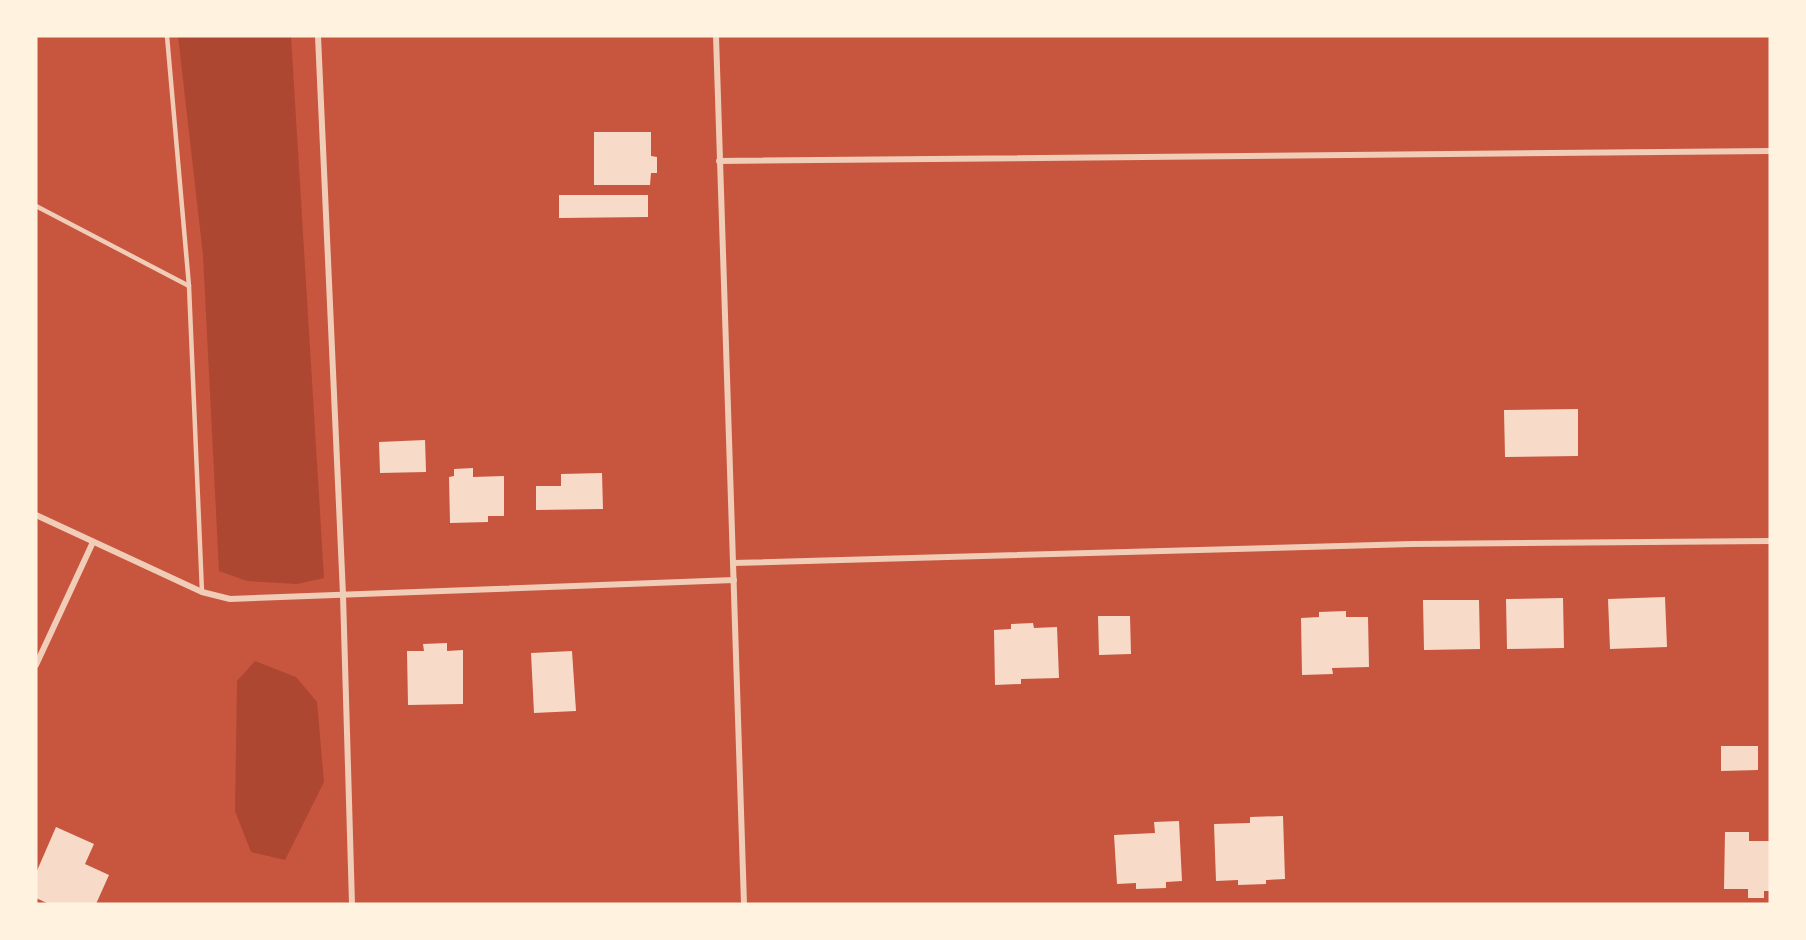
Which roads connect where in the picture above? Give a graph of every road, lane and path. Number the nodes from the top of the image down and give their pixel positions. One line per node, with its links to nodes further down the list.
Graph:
1 (166, 36): 7 (lane)
2 (318, 36): 14 (street)
3 (716, 36): 5 (street)
4 (1770, 151): 5 (street)
5 (719, 161): 11 (street)
6 (36, 206): 7 (lane)
7 (189, 286): 13 (lane)
8 (36, 515): 9 (street)
9 (93, 542): 13 (street); 15 (street)
10 (1770, 542): 11 (street)
11 (733, 563): 12 (street)
12 (734, 580): 14 (street); 17 (street)
13 (202, 592): 14 (street)
14 (343, 595): 16 (street)
15 (36, 665)
16 (352, 904)
17 (744, 904)

